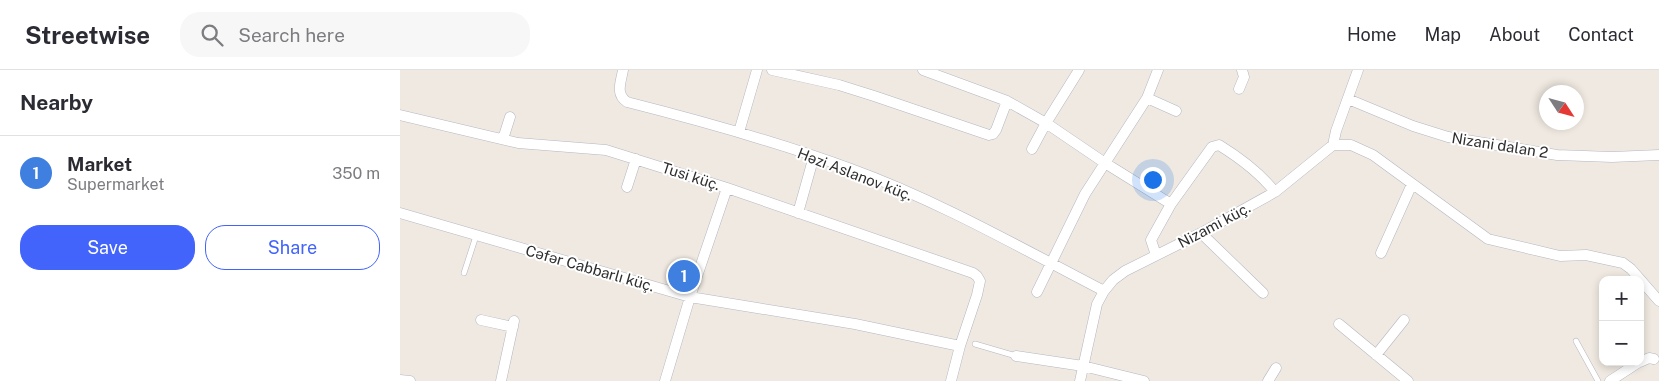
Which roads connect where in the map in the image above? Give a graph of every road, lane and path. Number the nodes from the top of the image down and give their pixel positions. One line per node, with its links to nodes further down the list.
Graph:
1 (624, 70): 17 (street, Həzi Aslanov küç.)
2 (757, 70): 17 (street)
3 (772, 70): 12 (street)
4 (923, 70): 12 (street)
5 (1079, 70): 16 (street)
6 (1158, 70): 10 (street)
7 (1242, 70): 9 (street)
8 (1358, 70): 11 (street)
9 (1239, 89)
10 (1147, 98): 13 (street); 24 (street)
11 (1348, 99): 19 (street); 21 (street, Nizani dalan 2)
12 (1007, 101): 16 (street)
13 (1176, 111)
14 (400, 115): 18 (street, Tusi küç.)
15 (510, 116): 18 (street)
16 (1046, 123): 20 (street); 24 (street)
17 (739, 132): 22 (street, Həzi Aslanov küç.)
18 (503, 139): 23 (street, Tusi küç.)
19 (1333, 145): 25 (street); 28 (street, Nizami küç.)
20 (1032, 149)
21 (1659, 155)
22 (814, 156): 31 (street); 36 (street, Həzi Aslanov küç.)
23 (636, 158): 26 (street); 27 (street, Tusi küç.)
24 (1105, 163): 29 (street); 36 (street)
25 (1412, 184): 34 (street); 42 (street)
26 (627, 187)
27 (727, 188): 31 (street, Tusi küç.); 41 (street)
28 (1275, 192): 29 (street); 32 (street, Nizami küç.)
29 (1171, 204): 35 (street)
30 (400, 212): 33 (street, Cəfər Cabbarlı küç.)
31 (798, 213): 48 (street, Tusi küç.)
32 (1201, 233): 35 (street, Nizami küç.); 40 (street)
33 (476, 236): 37 (lane); 41 (street, Cəfər Cabbarlı küç.)
34 (1381, 253)
35 (1156, 255): 38 (street, Nizami küç.)
36 (1052, 264): 38 (street, Həzi Aslanov küç.); 39 (street)
37 (464, 273)
38 (1104, 291): 53 (street, Nizami küç.)
39 (1037, 292)
40 (1262, 293)
41 (690, 297): 48 (street, Cəfər Cabbarlı küç.); 59 (street)
42 (1659, 302)
43 (481, 320): 58 (street)
44 (1404, 320): 49 (street)
45 (1339, 324): 49 (street)
46 (1576, 341): 65 (lane)
47 (975, 344): 50 (lane)
48 (960, 346): 60 (street)
49 (1376, 355): 64 (street)
50 (1016, 356): 53 (street)
51 (1657, 359): 52 (street)
52 (1644, 360)
53 (1083, 366): 61 (street, Nizami küç.); 62 (street)
54 (1634, 366): 66 (street)
55 (1276, 368): 63 (street)
56 (400, 380): 57 (street)
57 (410, 381)
58 (501, 381)
59 (665, 381)
60 (951, 381)
61 (1080, 381)
62 (1144, 381)
63 (1268, 381)
64 (1408, 381)
65 (1598, 381)
66 (1610, 381)

